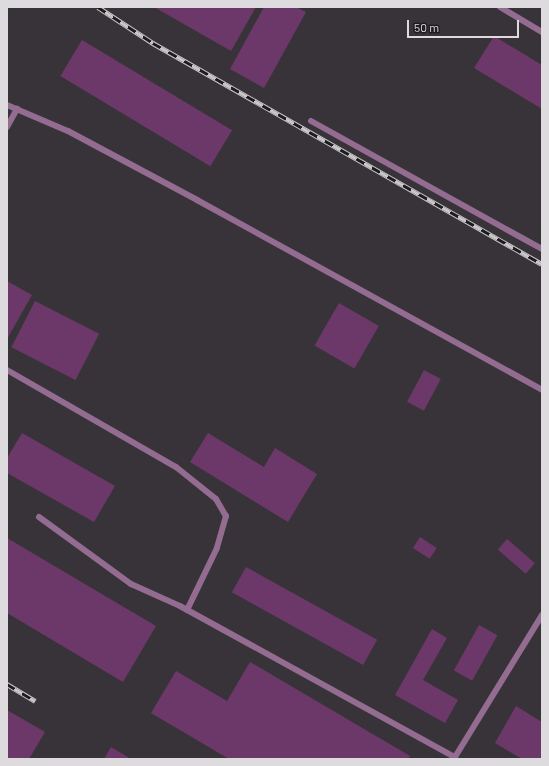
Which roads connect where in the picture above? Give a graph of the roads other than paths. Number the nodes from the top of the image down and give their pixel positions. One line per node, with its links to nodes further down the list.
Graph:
1 (500, 7): 2 (lane)
2 (542, 32)
3 (7, 105): 4 (lane)
4 (17, 110): 6 (lane); 9 (lane)
5 (311, 121): 7 (lane)
6 (7, 127)
7 (542, 249)
8 (7, 370): 11 (lane)
9 (542, 390)
10 (38, 517): 11 (lane)
11 (187, 610): 13 (lane)
12 (542, 615): 13 (lane)
13 (456, 758)

